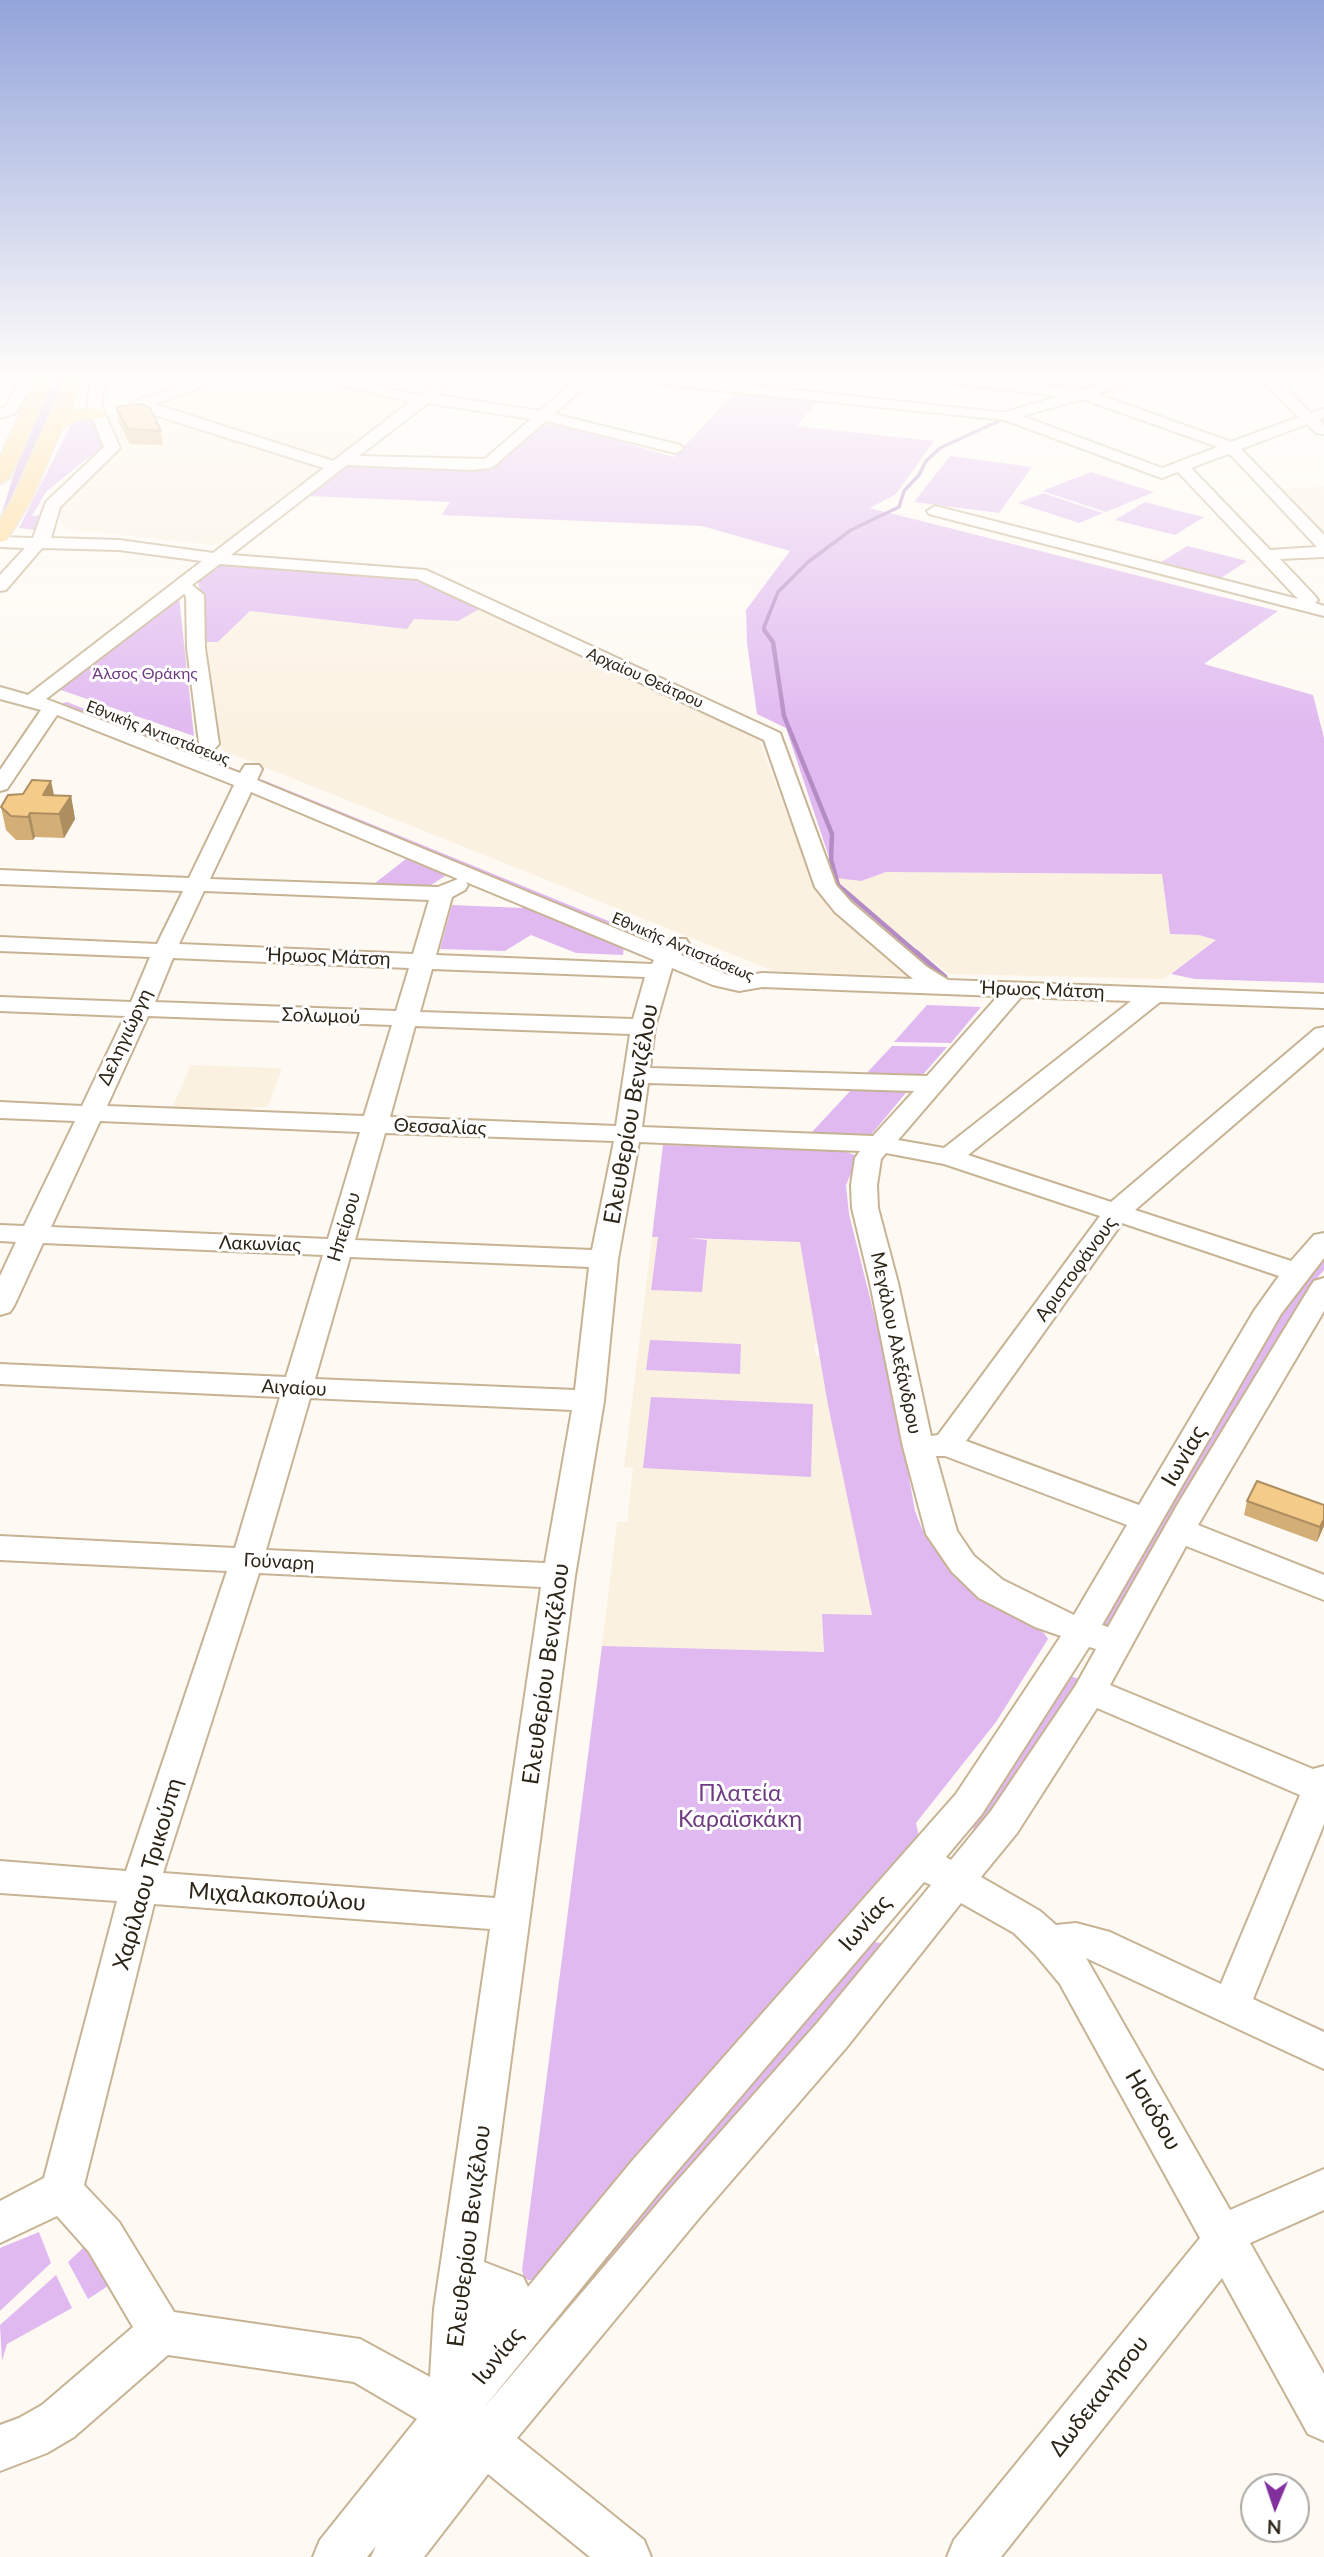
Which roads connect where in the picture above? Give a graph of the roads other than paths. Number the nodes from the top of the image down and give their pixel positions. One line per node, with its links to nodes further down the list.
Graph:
1 (23, 497): 7 (main road)
2 (60, 497): 8 (street)
3 (297, 497): 13 (street)
4 (1210, 497): 12 (street)
5 (1278, 497): 10 (street)
6 (935, 511): 17 (street)
7 (0, 536): 8 (street)
8 (42, 539): 9 (street); 13 (street, Αρχαίου Θεάτρου); 14 (street)
9 (0, 543): 14 (street)
10 (1324, 545)
11 (1324, 552): 12 (street)
12 (1264, 555): 17 (street)
13 (221, 556): 16 (street); 35 (street, Αρχαίου Θεάτρου)
14 (24, 561): 15 (street)
15 (0, 586)
16 (180, 587): 21 (street); 22 (street)
17 (1312, 603): 18 (street)
18 (1324, 611)
19 (0, 674): 21 (street, Εθνικής Αντιστάσεως)
20 (0, 693): 21 (street, Εθνικής Αντιστάσεως)
21 (44, 699): 22 (street, Εθνικής Αντιστάσεως); 23 (street); 24 (street, Εθνικής Αντιστάσεως)
22 (202, 751): 24 (street, Εθνικής Αντιστάσεως)
23 (9, 758): 25 (street)
24 (249, 776): 26 (street, Εθνικής Αντιστάσεως); 28 (street, Δεληγιώργη); 32 (street, Εθνικής Αντιστάσεως)
25 (0, 785)
26 (471, 876): 29 (street); 32 (street, Εθνικής Αντιστάσεως)
27 (0, 877): 28 (street)
28 (197, 885): 29 (street); 31 (street, Δεληγιώργη)
29 (442, 894): 33 (street, Ηπείρου)
30 (0, 944): 31 (street, Ήρωος Μάτση)
31 (164, 950): 33 (street, Ήρωος Μάτση); 41 (street, Δεληγιώργη)
32 (668, 957): 33 (street, Ήρωος Μάτση); 34 (street, Εθνικής Αντιστάσεως); 44 (street, Ελευθερίου Βενιζέλου)
33 (423, 961): 42 (street, Ηπείρου)
34 (762, 980): 35 (street, Ήρωος Μάτση)
35 (941, 986): 36 (street, Ήρωος Μάτση)
36 (1013, 989): 37 (street, Ήρωος Μάτση); 47 (street, Μεγάλου Αλεξάνδρου)
37 (1101, 992): 38 (street, Ήρωος Μάτση); 43 (street)
38 (1155, 994): 39 (street, Ήρωος Μάτση); 43 (street)
39 (1324, 1001)
40 (0, 1004): 41 (street, Σολωμού)
41 (140, 1009): 42 (street, Σολωμού); 49 (street, Δεληγιώργη)
42 (408, 1019): 44 (street, Σολωμού); 50 (street, Ηπείρου)
43 (1121, 1021): 53 (street)
44 (643, 1027): 46 (street, Ελευθερίου Βενιζέλου)
45 (1324, 1034): 54 (street, Αριστοφάνους)
46 (636, 1075): 47 (street); 51 (street, Ελευθερίου Βενιζέλου)
47 (933, 1084): 52 (street, Μεγάλου Αλεξάνδρου)
48 (0, 1110): 49 (street, Θεσσαλίας)
49 (90, 1114): 50 (street, Θεσσαλίας); 56 (street, Δεληγιώργη)
50 (376, 1125): 51 (street, Θεσσαλίας); 58 (street, Ηπείρου)
51 (628, 1134): 52 (street, Θεσσαλίας); 59 (street, Ελευθερίου Βενιζέλου)
52 (879, 1144): 53 (street, Θεσσαλίας); 65 (street, Μεγάλου Αλεξάνδρου)
53 (949, 1157): 54 (street, Θεσσαλίας)
54 (1117, 1211): 60 (street, Θεσσαλίας); 65 (street, Αριστοφάνους)
55 (0, 1233): 56 (street, Λακωνίας)
56 (33, 1235): 58 (street, Λακωνίας); 61 (street, Δεληγιώργη)
57 (1324, 1241): 60 (street, Ιωνίας)
58 (338, 1248): 59 (street, Λακωνίας); 63 (street, Ηπείρου)
59 (604, 1259): 64 (street, Ελευθερίου Βενιζέλου)
60 (1310, 1280): 66 (street, Ιωνίας); 67 (street, Ιωνίας)
61 (0, 1306)
62 (0, 1374): 63 (street, Αιγαίου)
63 (298, 1388): 64 (street, Αιγαίου); 69 (street, Ηπείρου)
64 (589, 1401): 70 (street, Ελευθερίου Βενιζέλου)
65 (932, 1446): 66 (street); 72 (street, Μεγάλου Αλεξάνδρου)
66 (1146, 1520): 72 (street, Ιωνίας)
67 (1179, 1530): 71 (street); 73 (street, Ιωνίας)
68 (0, 1548): 69 (street, Γούναρη)
69 (246, 1560): 70 (street, Γούναρη); 79 (street, Χαρίλαου Τρικούπη)
70 (559, 1576): 80 (street, Ελευθερίου Βενιζέλου)
71 (1324, 1588)
72 (1082, 1631): 73 (street, Μεγάλου Αλεξάνδρου); 76 (street, Ιωνίας)
73 (1121, 1634): 74 (street, Ιωνίας)
74 (1090, 1691): 75 (street); 78 (street, Ιωνίας)
75 (1322, 1784): 82 (street)
76 (919, 1860): 78 (street, Ησιόδου); 90 (street, Ιωνίας)
77 (0, 1877): 79 (street, Μιχαλακοπούλου)
78 (958, 1881): 81 (street, Ησιόδου); 90 (street, Ιωνίας)
79 (140, 1886): 80 (street, Μιχαλακοπούλου); 85 (street, Χαρίλαου Τρικούπη)
80 (512, 1915): 90 (street, Ελευθερίου Βενιζέλου)
81 (1049, 1942): 82 (street); 87 (street, Ησιόδου)
82 (1231, 2006): 83 (street)
83 (1324, 2051)
84 (1324, 2189): 87 (street)
85 (62, 2191): 86 (street); 88 (street)
86 (0, 2223)
87 (1223, 2234): 89 (street, Ησιόδου); 95 (street, Δωδεκανήσου)
88 (161, 2332): 90 (street); 91 (street)
89 (1324, 2418)
90 (469, 2428): 92 (street, Ιωνίας); 93 (street, Ιωνίας); 94 (street)
91 (0, 2448)
92 (337, 2557)
93 (395, 2557)
94 (627, 2557)
95 (971, 2557)

